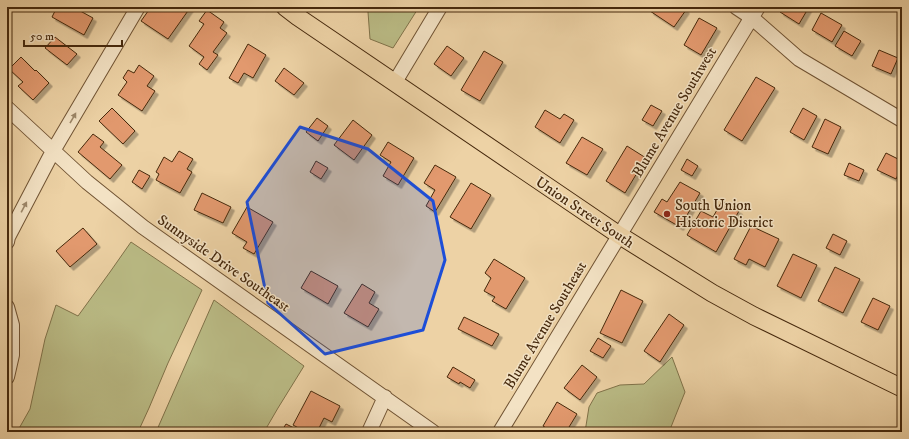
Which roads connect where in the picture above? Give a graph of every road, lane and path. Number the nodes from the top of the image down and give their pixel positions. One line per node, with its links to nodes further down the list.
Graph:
1 (138, 7): 9 (street, one-way to 1)
2 (285, 7): 6 (main road, Union Street South)
3 (440, 7): 6 (street)
4 (736, 7): 5 (street)
5 (754, 12): 8 (street); 10 (street, Blume Avenue Southwest)
6 (395, 82): 10 (main road, Union Street South)
7 (7, 108): 9 (street, Sunnyside Drive Southeast)
8 (902, 120)
9 (54, 151): 11 (street, one-way to 9); 15 (street, Sunnyside Drive Southeast)
10 (619, 235): 14 (main road, Union Street South); 18 (street, Blume Avenue Southeast)
11 (7, 242)
12 (7, 307): 13 (street)
13 (7, 378)
14 (902, 388)
15 (385, 398): 16 (street); 17 (street, Sunnyside Drive Southeast)
16 (368, 432)
17 (433, 432)
18 (500, 432)

